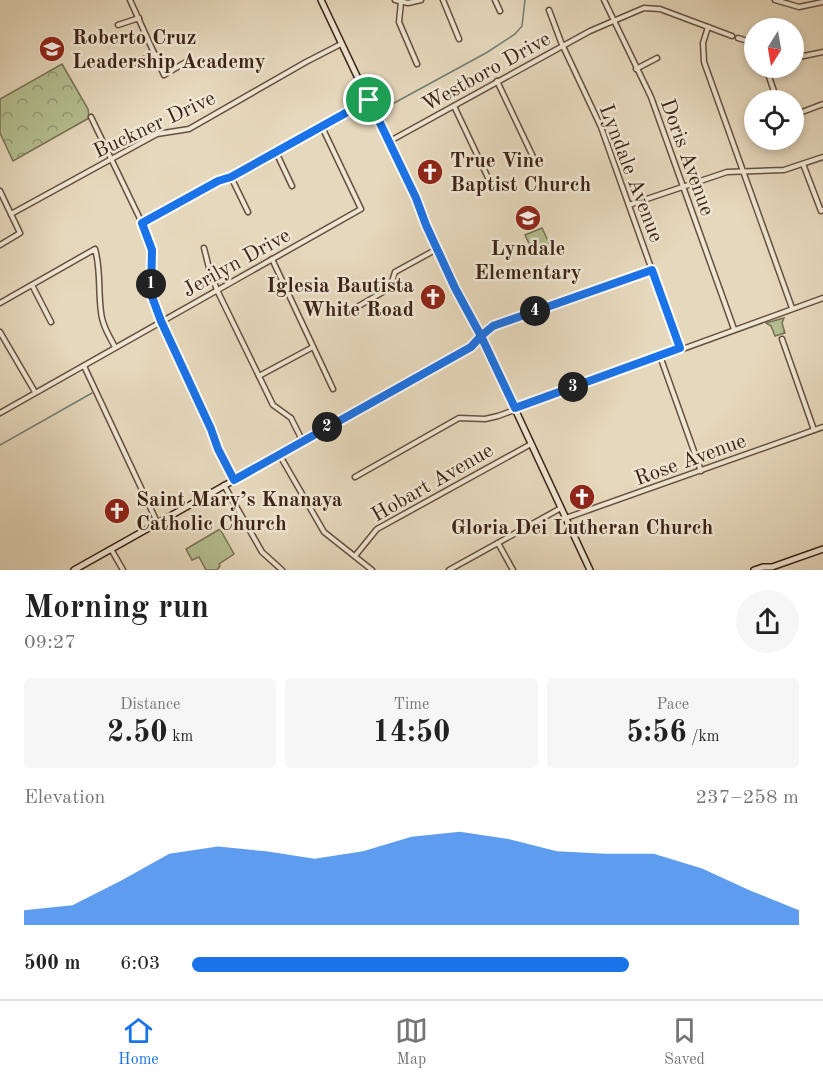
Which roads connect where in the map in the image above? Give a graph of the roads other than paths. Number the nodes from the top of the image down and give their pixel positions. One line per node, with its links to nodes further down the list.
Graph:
1 (130, 0): 15 (street)
2 (321, 0): 23 (main road)
3 (395, 0): 10 (street)
4 (422, 0): 10 (street)
5 (443, 0): 21 (street)
6 (495, 0): 14 (street)
7 (604, 0): 16 (street, Doris Avenue)
8 (648, 0): 12 (street)
9 (775, 0): 11 (street)
10 (401, 2): 31 (street)
11 (823, 2)
12 (648, 7): 16 (street, Westboro Drive); 18 (street)
13 (549, 10): 24 (street, Lyndale Avenue)
14 (500, 11)
15 (139, 18): 17 (street); 26 (street)
16 (614, 20): 24 (street, Westboro Drive); 32 (street, Doris Avenue)
17 (118, 25)
18 (708, 27): 19 (street); 46 (street)
19 (732, 36)
20 (738, 38): 22 (street)
21 (459, 39)
22 (744, 40)
23 (341, 44): 34 (main road); 43 (street, Buckner Drive)
24 (563, 47): 33 (street, Westboro Drive); 52 (street, Lyndale Avenue)
25 (823, 51): 27 (street)
26 (154, 54): 29 (street); 30 (street)
27 (804, 56)
28 (657, 58): 32 (street)
29 (186, 62)
30 (135, 63)
31 (417, 64)
32 (636, 69): 50 (street, Doris Avenue)
33 (497, 81): 36 (street, Westboro Drive); 44 (street)
34 (369, 100): 39 (street); 40 (main road)
35 (823, 104): 37 (street)
36 (454, 106): 40 (street, Westboro Drive); 48 (street)
37 (804, 111)
38 (91, 117): 43 (street)
39 (322, 127): 41 (street); 60 (street, Jerilyn Drive)
40 (390, 141): 59 (main road)
41 (276, 152): 47 (street); 49 (street)
42 (823, 156): 45 (street)
43 (111, 158): 55 (street, Buckner Drive); 56 (street)
44 (535, 160)
45 (803, 164): 46 (street); 53 (street)
46 (743, 171): 50 (street); 66 (street)
47 (231, 177): 54 (street); 56 (street)
48 (490, 182)
49 (292, 186)
50 (683, 186): 52 (street); 70 (street, Doris Avenue)
51 (0, 191): 55 (street)
52 (629, 206): 61 (street, Lyndale Avenue)
53 (823, 210)
54 (248, 212)
55 (12, 214): 57 (street)
56 (142, 223): 68 (street)
57 (0, 245)
58 (204, 248): 63 (street)
59 (437, 249): 67 (street); 72 (main road)
60 (272, 259): 63 (street, Jerilyn Drive); 74 (street)
61 (652, 270): 72 (street); 76 (street, Lyndale Avenue)
62 (32, 285): 65 (street); 69 (street); 75 (street)
63 (217, 290): 68 (street, Jerilyn Drive); 79 (street)
64 (823, 298): 66 (street)
65 (0, 303)
66 (792, 308): 70 (street)
67 (350, 311)
68 (161, 321): 75 (street, Jerilyn Drive); 91 (street)
69 (51, 322)
70 (734, 329): 76 (street)
71 (0, 332): 81 (street)
72 (481, 336): 82 (main road); 86 (main road)
73 (782, 339): 85 (street)
74 (313, 346): 79 (street); 80 (street)
75 (115, 347): 78 (street, Jerilyn Drive)
76 (680, 348): 77 (street)
77 (660, 356): 82 (street); 89 (street)
78 (84, 366): 81 (street, Jerilyn Drive); 95 (street)
79 (259, 376): 86 (street)
80 (333, 389)
81 (35, 392): 83 (street, Jerilyn Drive)
82 (515, 408): 87 (main road); 90 (street)
83 (0, 413)
84 (823, 427): 85 (street, Rose Avenue)
85 (814, 430): 89 (street, Rose Avenue)
86 (302, 441): 88 (main road)
87 (532, 444): 93 (main road); 99 (street, Hobart Avenue)
88 (279, 454): 91 (main road); 99 (street)
89 (701, 471): 94 (street, Rose Avenue)
90 (356, 477)
91 (234, 480): 92 (main road)
92 (224, 485): 95 (main road); 103 (street)
93 (561, 508): 94 (main road); 96 (street)
94 (566, 518): 107 (main road)
95 (158, 522): 97 (main road)
96 (498, 543): 105 (street); 106 (street)
97 (111, 549): 101 (main road); 102 (street)
98 (823, 549): 100 (main road)
99 (355, 556): 104 (street)
100 (771, 568): 108 (main road)
101 (74, 570)
102 (123, 570)
103 (282, 570)
104 (372, 570)
105 (449, 570)
106 (513, 570)
107 (590, 570)
108 (754, 570)

